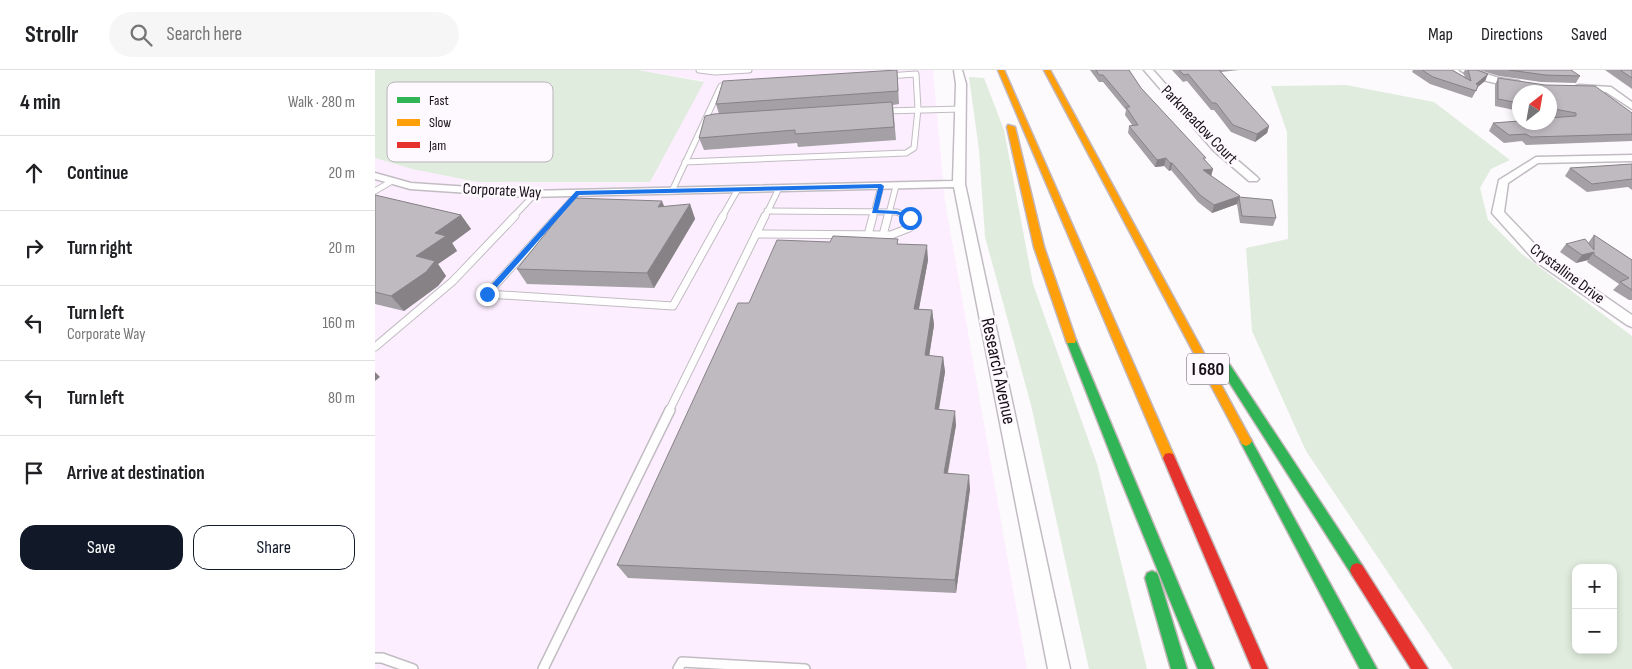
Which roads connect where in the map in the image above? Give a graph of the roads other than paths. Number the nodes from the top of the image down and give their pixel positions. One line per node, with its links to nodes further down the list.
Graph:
1 (699, 70): 2 (lane)
2 (749, 70)
3 (958, 70): 15 (street, Research Avenue)
4 (1001, 70): 12 (highway)
5 (1047, 70): 36 (highway, I 680)
6 (1148, 70): 22 (street, Parkmeadow Court)
7 (1464, 70): 9 (street)
8 (877, 77): 14 (lane)
9 (1524, 84)
10 (740, 85): 17 (lane)
11 (1570, 88): 13 (street)
12 (1014, 102): 44 (highway); 55 (highway)
13 (1632, 106)
14 (918, 109): 15 (lane); 16 (lane); 20 (lane)
15 (961, 109): 24 (street, Research Avenue)
16 (881, 111)
17 (703, 123): 18 (lane); 20 (lane)
18 (713, 123)
19 (1632, 158): 40 (street, Crystalline Drive)
20 (685, 162): 30 (lane)
21 (375, 176): 23 (street, Corporate Way)
22 (1253, 179)
23 (392, 181): 29 (lane); 32 (street, Corporate Way)
24 (959, 184): 26 (street, Corporate Way); 52 (street, Research Avenue)
25 (881, 186): 26 (street, Corporate Way); 27 (street, Corporate Way); 34 (lane)
26 (896, 186): 35 (lane)
27 (779, 188): 28 (street, Corporate Way); 33 (lane)
28 (738, 189): 30 (street, Corporate Way); 31 (lane)
29 (375, 191)
30 (672, 191): 31 (street, Corporate Way)
31 (578, 193): 32 (street, Corporate Way)
32 (535, 194): 42 (lane)
33 (767, 211): 34 (lane); 37 (lane)
34 (874, 212): 35 (lane); 38 (lane)
35 (887, 212): 39 (lane); 39 (lane)
36 (1132, 226): 41 (highway); 56 (highway, I 680)
37 (756, 234): 38 (lane); 49 (lane)
38 (868, 235): 39 (lane)
39 (883, 235)
40 (1632, 322)
41 (1197, 325)
42 (375, 347)
43 (1219, 358): 57 (highway)
44 (1110, 438): 45 (highway); 54 (highway)
45 (1143, 548)
46 (1148, 567): 53 (highway)
47 (375, 658): 48 (lane)
48 (413, 669)
49 (543, 669)
50 (678, 669): 51 (lane)
51 (805, 669)
52 (1059, 669)
53 (1179, 669)
54 (1206, 669)
55 (1260, 669)
56 (1369, 669)
57 (1419, 669)

